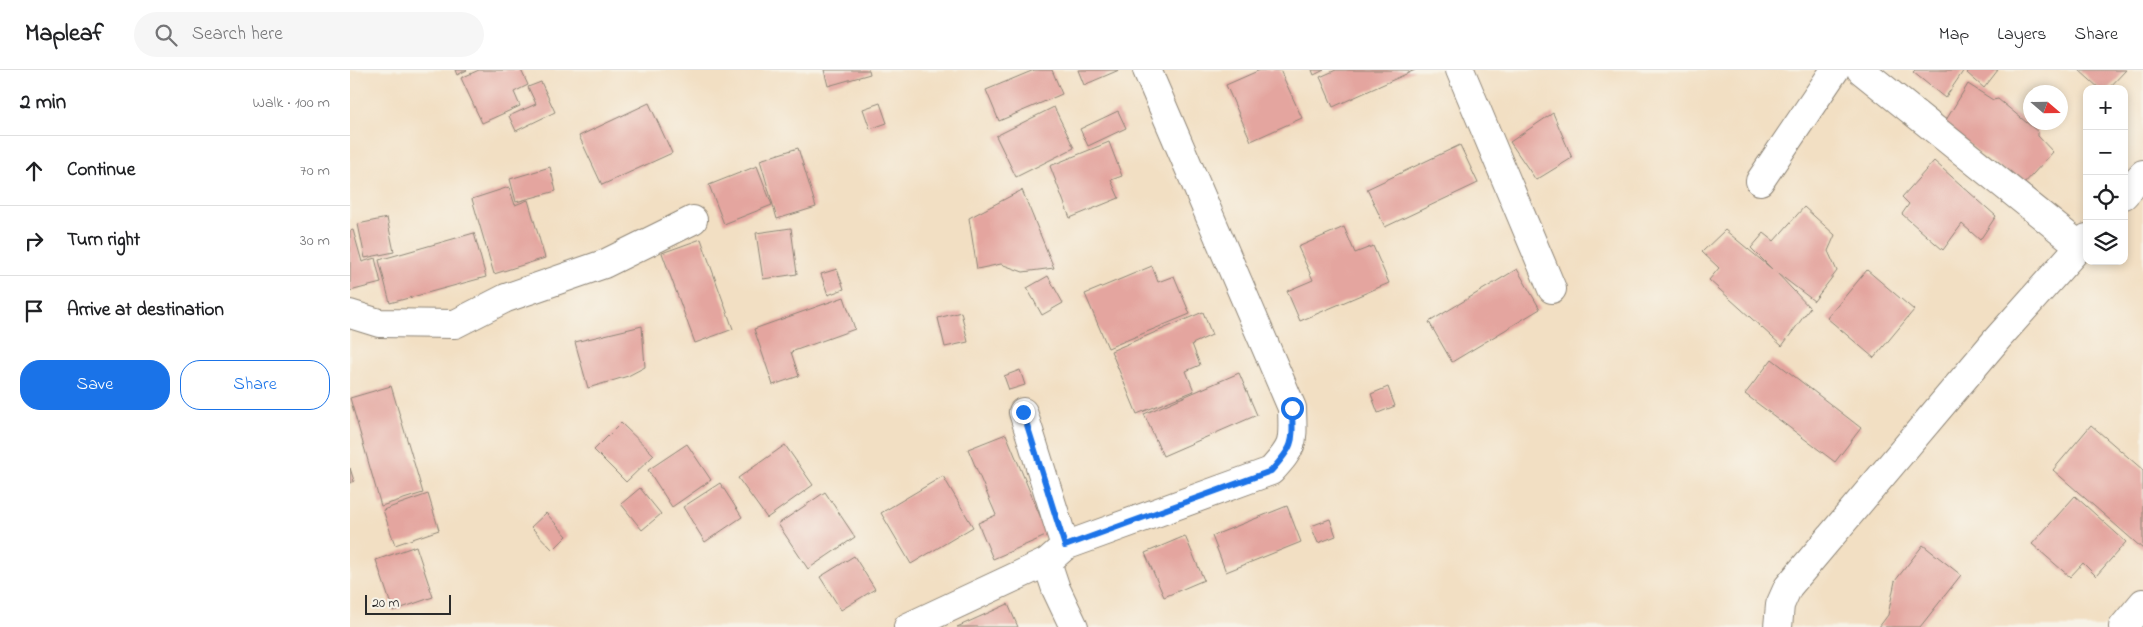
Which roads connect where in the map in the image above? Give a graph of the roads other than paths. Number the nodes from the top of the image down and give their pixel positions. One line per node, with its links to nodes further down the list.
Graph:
1 (1147, 70): 13 (street)
2 (1460, 70): 10 (street)
3 (1835, 70): 6 (street)
4 (1860, 70): 9 (street)
5 (2143, 174): 7 (street)
6 (1760, 181)
7 (2128, 191)
8 (692, 220): 11 (street)
9 (2083, 242): 17 (street)
10 (1552, 289)
11 (350, 314)
12 (1023, 412): 13 (street)
13 (1056, 554): 15 (street); 16 (street)
14 (2143, 603): 18 (street)
15 (908, 627)
16 (1074, 627)
17 (1778, 627)
18 (2123, 627)

